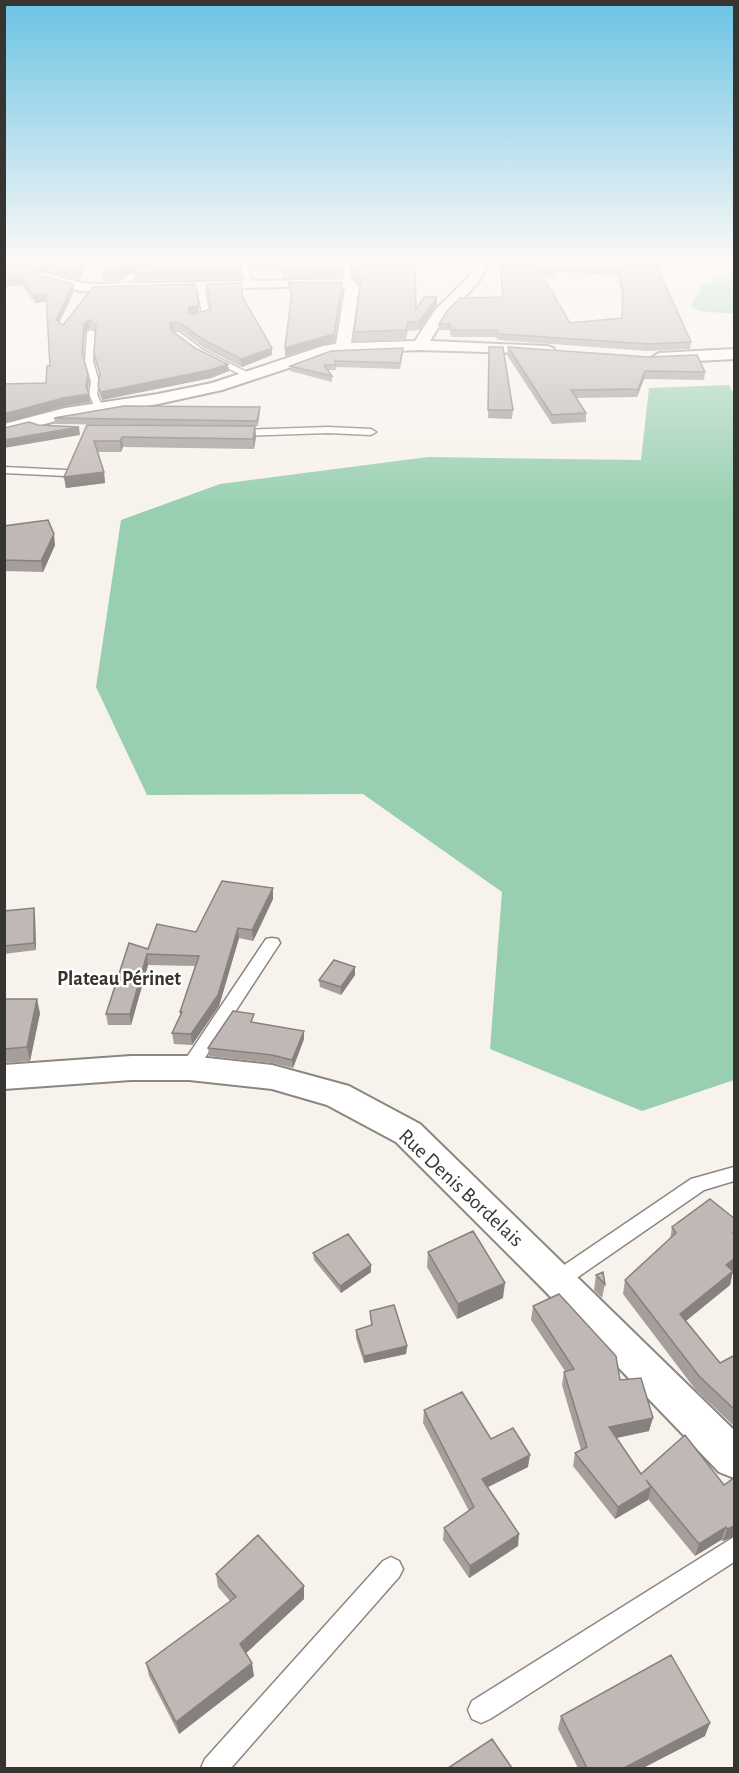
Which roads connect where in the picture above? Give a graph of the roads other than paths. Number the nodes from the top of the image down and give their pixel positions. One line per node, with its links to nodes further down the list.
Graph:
1 (90, 345): 9 (lane)
2 (190, 345): 8 (lane)
3 (420, 345): 4 (street); 5 (street)
4 (343, 347): 8 (street)
5 (564, 352)
6 (735, 354): 7 (street)
7 (646, 358)
8 (250, 376): 9 (street)
9 (99, 408): 10 (street)
10 (26, 423): 11 (lane); 12 (street)
11 (45, 429)
12 (4, 430)
13 (220, 432): 14 (lane)
14 (371, 432)
15 (4, 470): 16 (lane)
16 (66, 473)
17 (272, 943): 18 (lane)
18 (189, 1068): 19 (street, Rue Denis Bordelais); 21 (street, Rue Denis Bordelais)
19 (4, 1077)
20 (735, 1174): 21 (lane)
21 (558, 1280): 22 (street, Rue Denis Bordelais)
22 (735, 1458)
23 (735, 1549): 25 (lane)
24 (391, 1569): 26 (lane)
25 (481, 1710)
26 (214, 1768)

